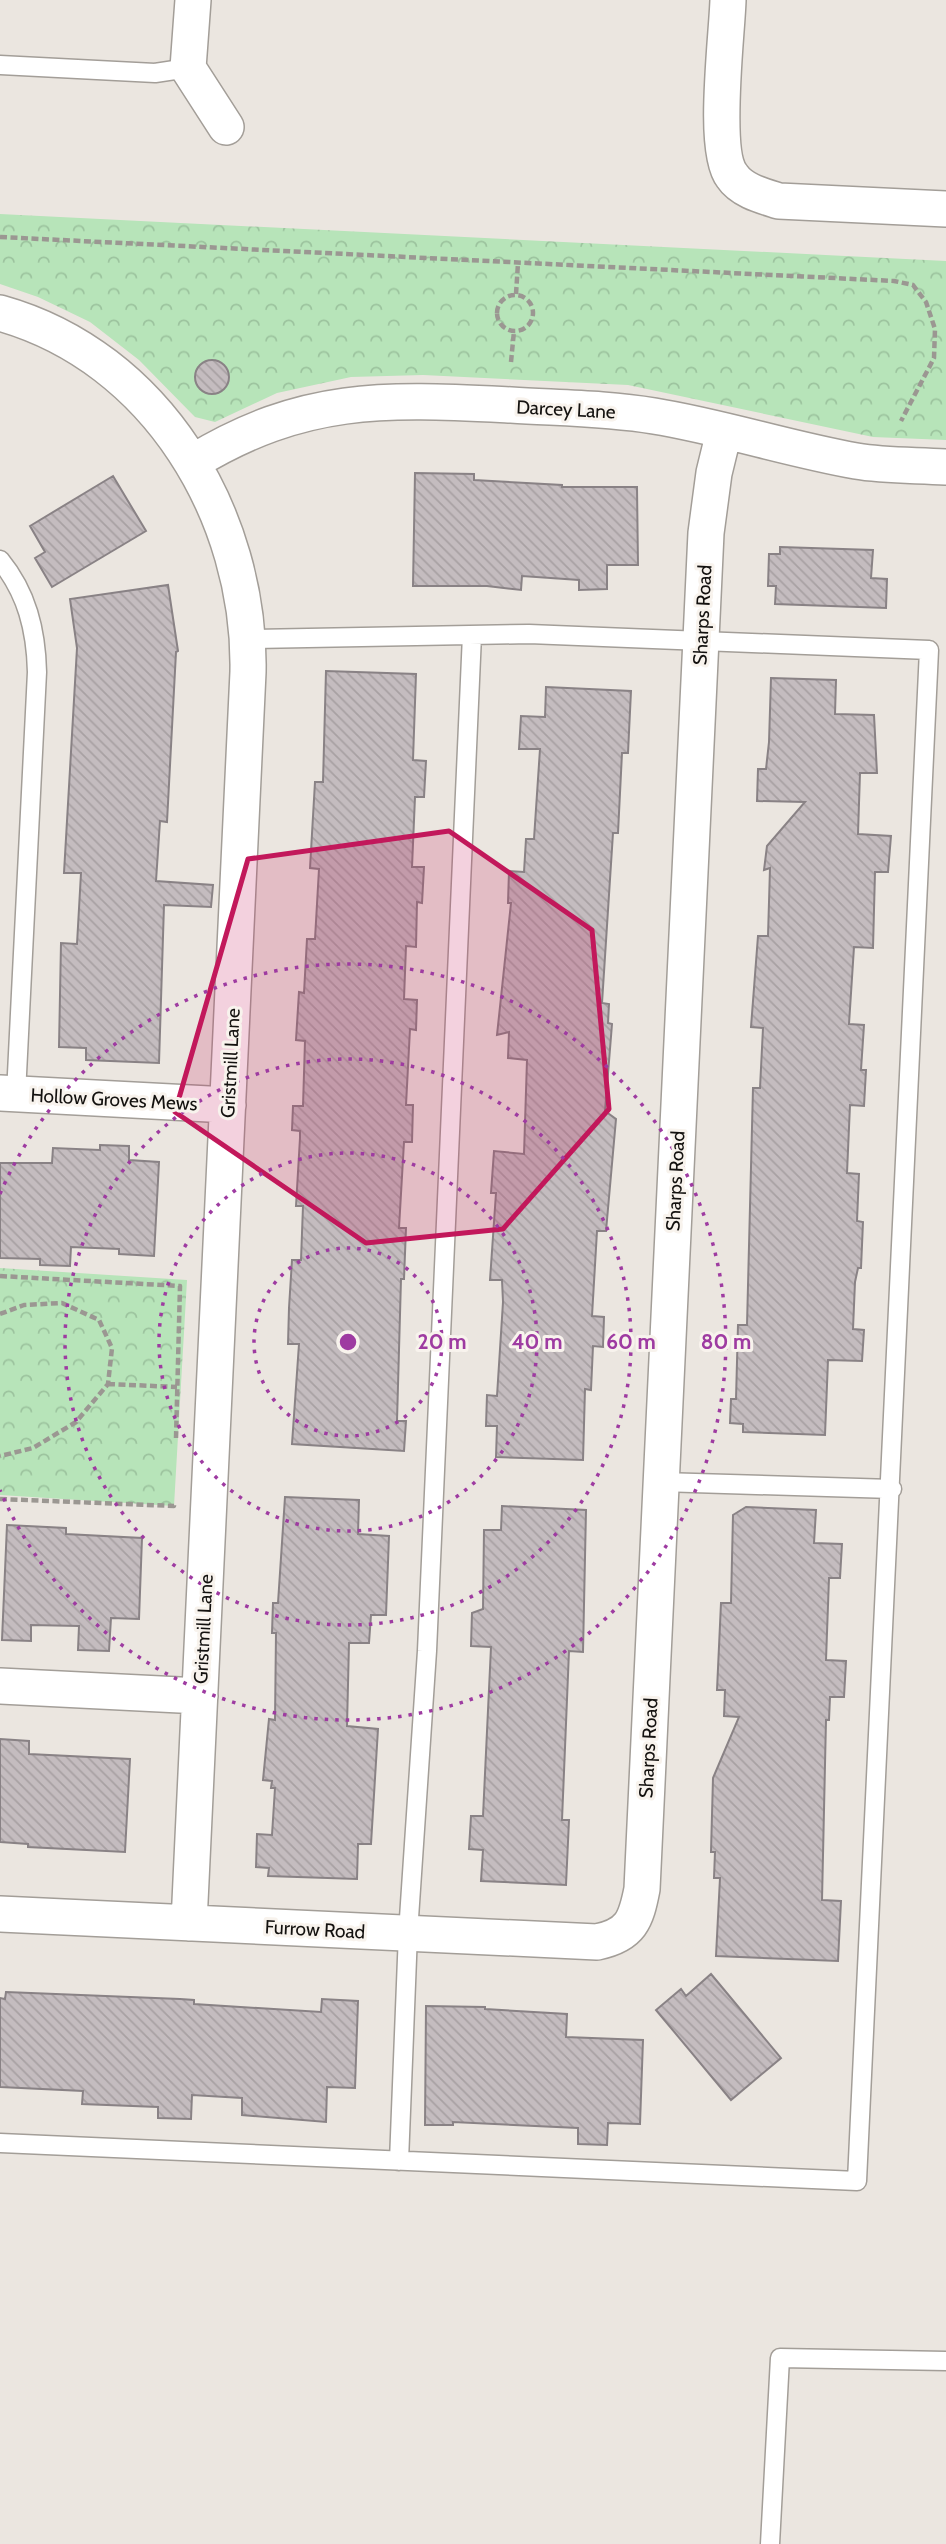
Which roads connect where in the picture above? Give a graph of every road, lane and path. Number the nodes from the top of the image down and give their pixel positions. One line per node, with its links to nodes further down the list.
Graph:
1 (193, 0): 4 (street)
2 (728, 0): 6 (street)
3 (0, 65): 4 (lane)
4 (188, 68): 5 (street)
5 (226, 127)
6 (946, 209)
7 (0, 237): 8 (path)
8 (517, 263): 9 (path); 13 (path)
9 (516, 295): 11 (path); 11 (path)
10 (0, 313): 15 (street, Gristmill Lane)
11 (514, 331): 12 (path)
12 (512, 362)
13 (901, 421)
14 (724, 432): 15 (street, Darcey Lane); 16 (street, Darcey Lane); 20 (street, Sharps Road)
15 (193, 462): 19 (street, Gristmill Lane)
16 (946, 467)
17 (0, 561): 21 (lane)
18 (472, 635): 19 (lane); 20 (lane); 38 (lane)
19 (249, 639): 22 (street, Gristmill Lane)
20 (701, 639): 29 (street, Sharps Road); 30 (lane)
21 (8, 1093): 22 (street, Hollow Groves Mews)
22 (228, 1105): 34 (street, Gristmill Lane)
23 (0, 1276): 26 (path)
24 (0, 1314): 25 (path)
25 (108, 1384): 26 (path); 28 (path)
26 (177, 1387): 27 (path)
27 (176, 1440)
28 (0, 1456)
29 (661, 1482): 30 (lane); 37 (street, Sharps Road)
30 (891, 1489): 40 (lane)
31 (174, 1493): 32 (path)
32 (0, 1499)
33 (0, 1686): 34 (street)
34 (200, 1696): 36 (street, Gristmill Lane)
35 (0, 1914): 36 (street, Furrow Road)
36 (188, 1923): 38 (street, Furrow Road)
37 (628, 1930): 38 (street, Furrow Road)
38 (408, 1933): 40 (lane)
39 (0, 2143): 40 (lane)
40 (399, 2161)
41 (946, 2361): 42 (lane)
42 (770, 2544)

